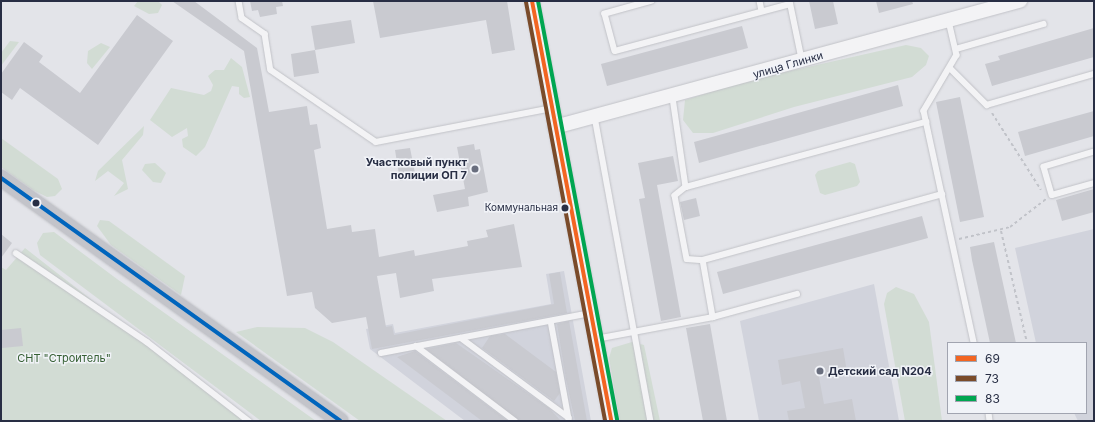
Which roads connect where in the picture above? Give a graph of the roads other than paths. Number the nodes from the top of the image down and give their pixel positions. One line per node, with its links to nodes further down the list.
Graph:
1 (239, 1): 15 (lane)
2 (532, 1): 15 (street)
3 (652, 1): 7 (lane)
4 (760, 1): 7 (lane)
5 (1020, 1): 8 (street, улица Глинки)
6 (790, 2): 7 (lane); 11 (lane)
7 (762, 11)
8 (949, 21): 10 (lane); 11 (street, улица Глинки)
9 (1044, 24): 10 (lane)
10 (956, 49): 12 (lane)
11 (802, 60): 14 (street, улица Глинки)
12 (952, 69): 13 (lane); 17 (lane)
13 (1094, 74)
14 (673, 98): 16 (street, улица Глинки); 22 (lane)
15 (552, 108): 18 (street)
16 (595, 117): 18 (street, улица Глинки); 30 (lane)
17 (926, 122): 22 (lane); 23 (lane)
18 (555, 127): 27 (street)
19 (1094, 152): 21 (lane)
20 (1, 178): 38 (main road)
21 (1094, 183)
22 (686, 187): 25 (lane)
23 (942, 194): 25 (lane); 33 (lane)
24 (16, 253): 37 (lane)
25 (702, 260): 28 (lane)
26 (798, 294): 28 (lane)
27 (590, 313): 29 (lane); 32 (street)
28 (713, 317): 30 (lane)
29 (551, 321): 31 (lane); 36 (lane)
30 (634, 332): 32 (lane); 41 (lane)
31 (461, 338): 34 (lane); 36 (lane)
32 (595, 339): 40 (street)
33 (974, 342)
34 (416, 346): 35 (lane); 39 (lane)
35 (381, 353)
36 (569, 420)
37 (249, 421)
38 (340, 421)
39 (515, 421)
40 (611, 421)
41 (651, 421)

